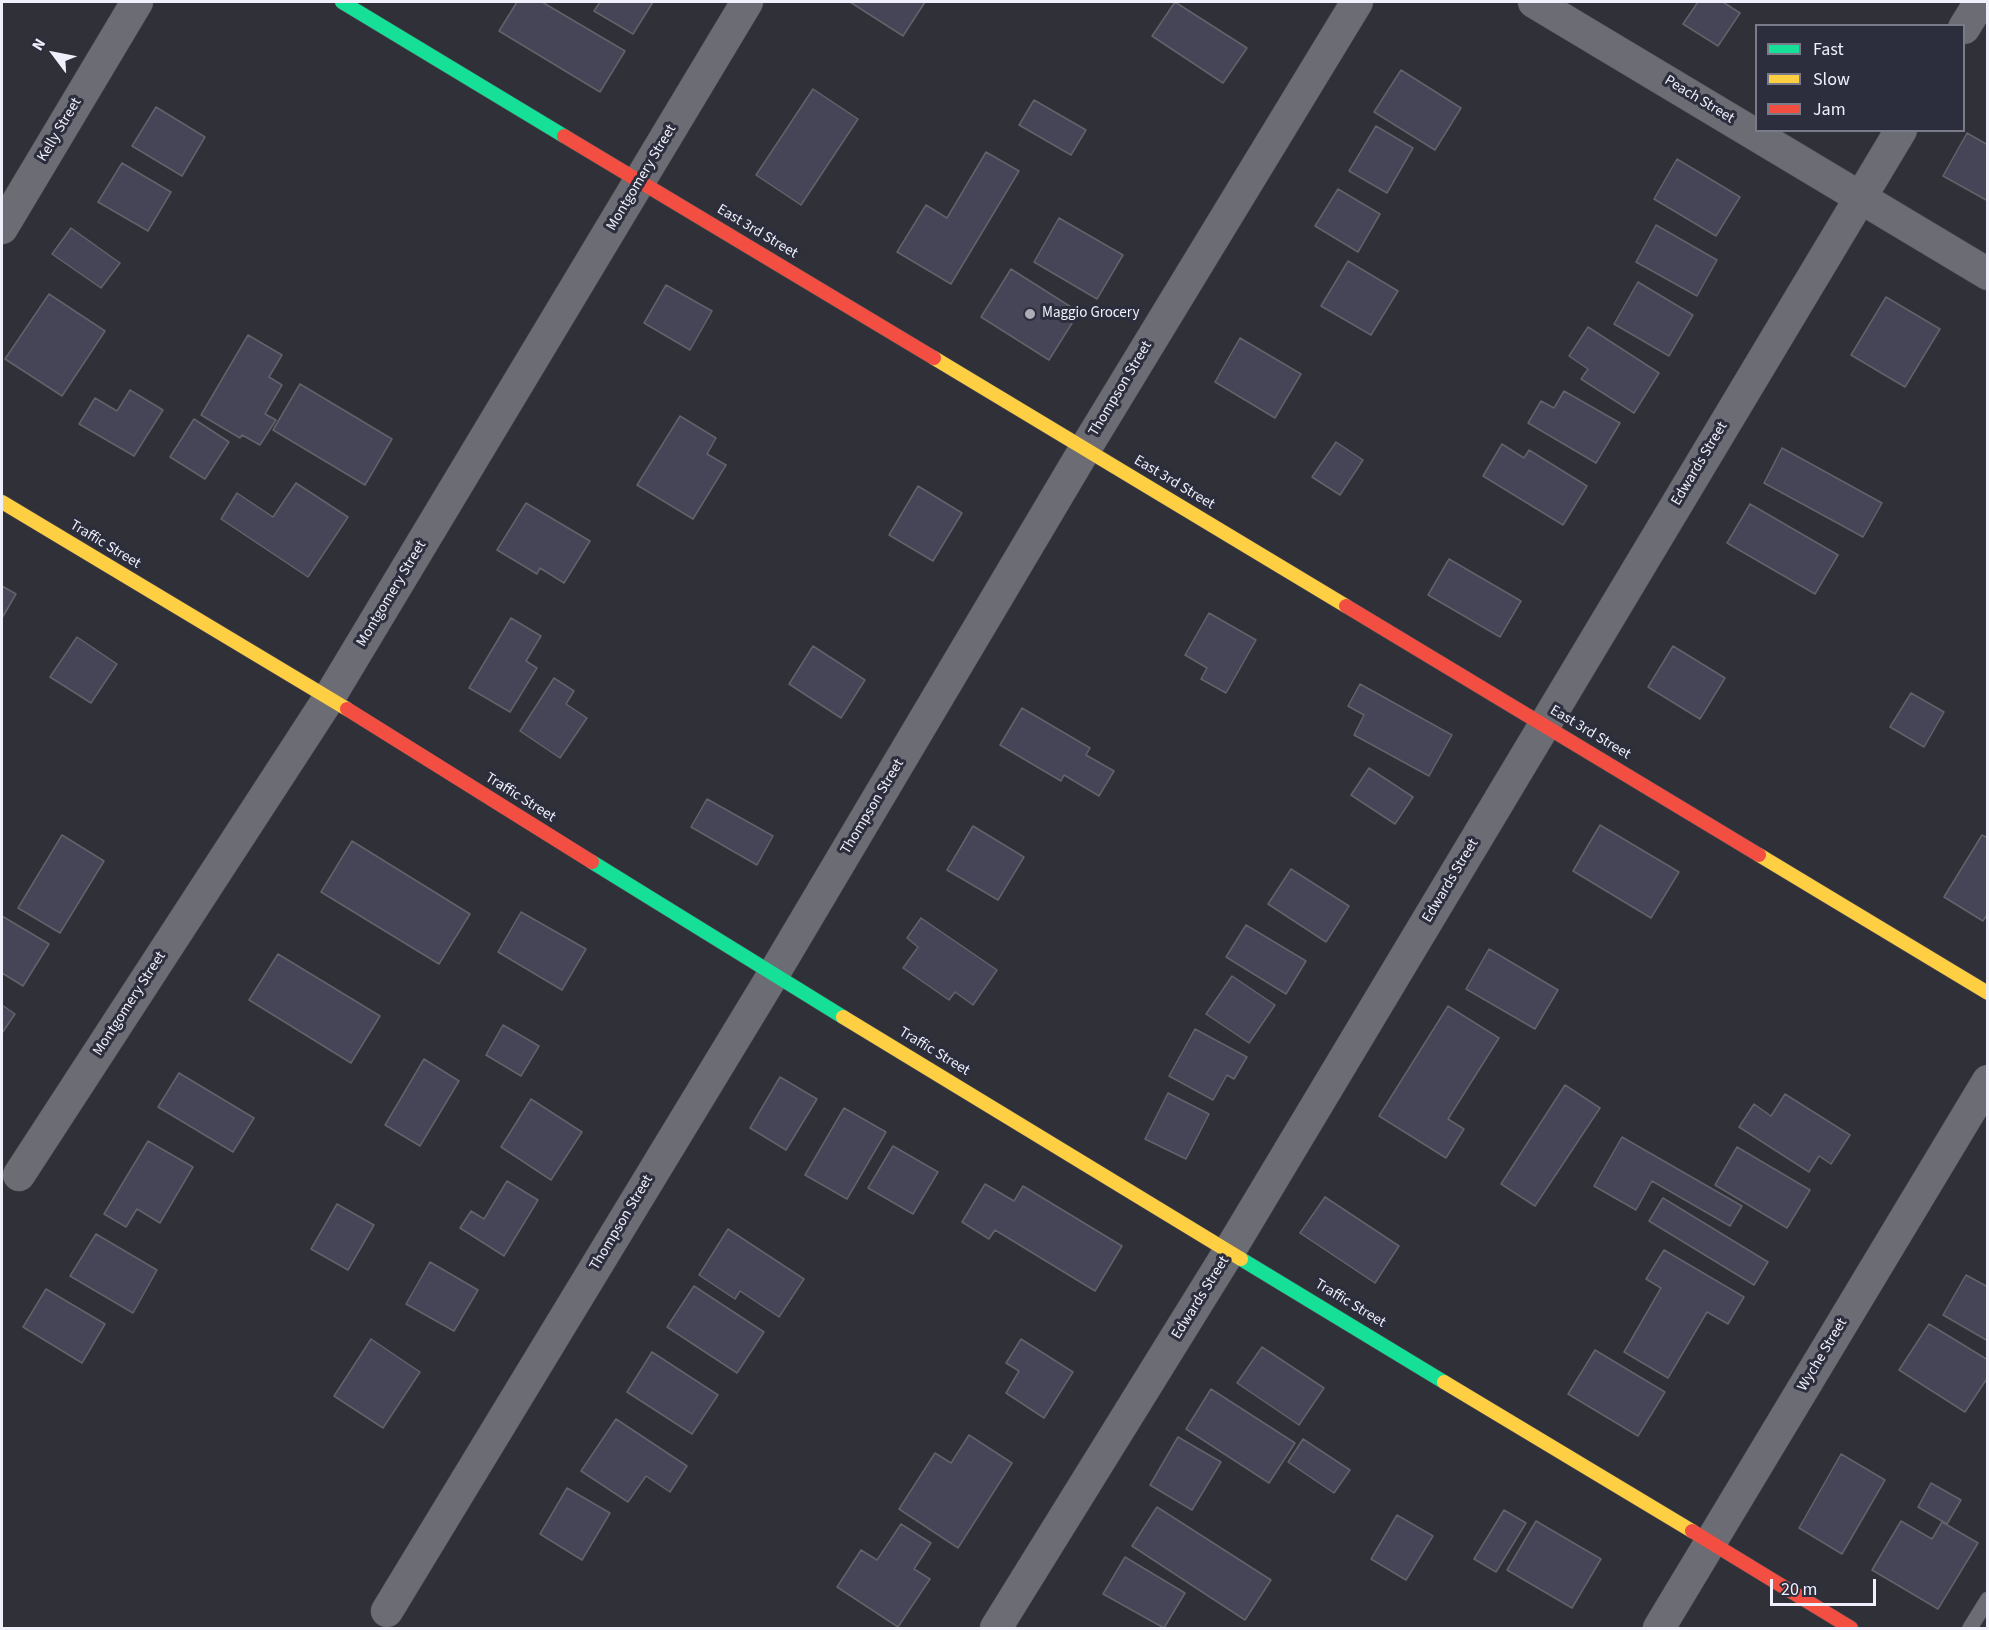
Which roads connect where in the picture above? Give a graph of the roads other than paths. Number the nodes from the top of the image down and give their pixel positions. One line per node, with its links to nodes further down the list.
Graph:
1 (137, 2): 11 (street, Kelly Street)
2 (342, 2): 9 (street, East 3rd Street)
3 (747, 2): 9 (street, Montgomery Street)
4 (1357, 2): 13 (street, Thompson Street)
5 (1534, 2): 10 (street, Peach Street)
6 (1980, 2): 7 (street)
7 (1965, 26)
8 (1900, 132): 10 (street, Edwards Street)
9 (640, 182): 13 (street, East 3rd Street); 15 (street, Montgomery Street)
10 (1860, 196): 12 (street, Peach Street); 16 (street, Edwards Street)
11 (2, 228)
12 (1988, 274)
13 (1084, 449): 16 (street, East 3rd Street); 17 (street, Thompson Street)
14 (2, 502): 15 (street, Traffic Street)
15 (329, 698): 17 (street, Traffic Street); 20 (street, Montgomery Street)
16 (1545, 725): 18 (street, East 3rd Street); 21 (street, Edwards Street)
17 (773, 975): 21 (street, Traffic Street); 24 (street, Thompson Street)
18 (1988, 993)
19 (1988, 1081): 22 (street, Wyche Street)
20 (19, 1175)
21 (1230, 1250): 22 (street, Traffic Street); 25 (street, Edwards Street)
22 (1710, 1544): 26 (street, Wyche Street); 27 (street, Traffic Street)
23 (1988, 1599): 28 (lane)
24 (387, 1611)
25 (996, 1629)
26 (1659, 1629)
27 (1851, 1629)
28 (1970, 1629)

